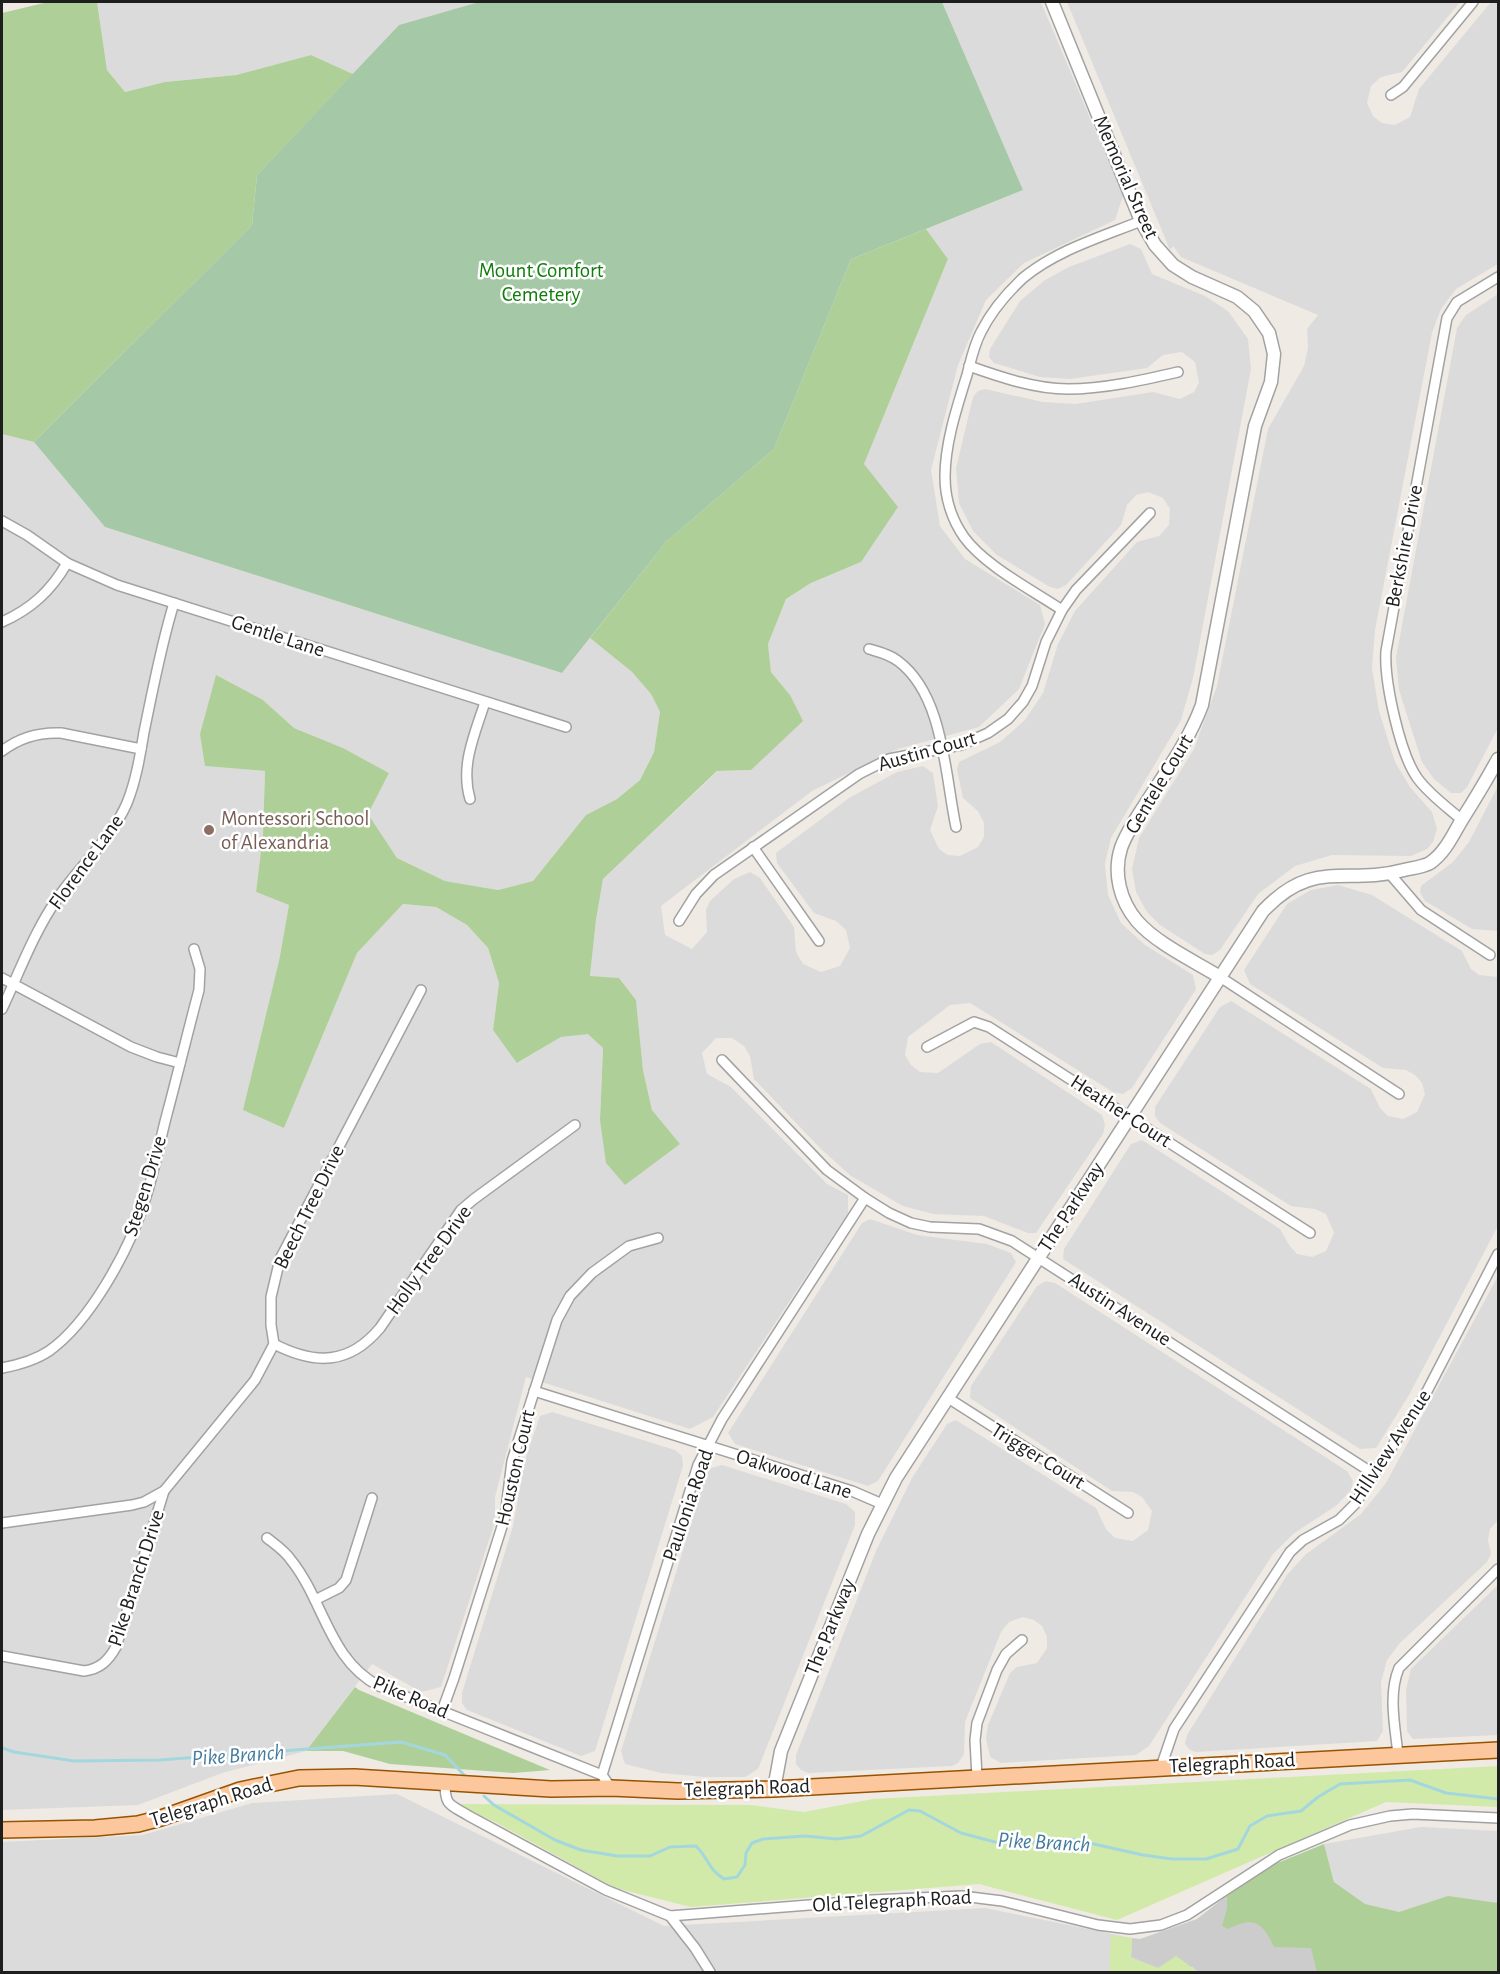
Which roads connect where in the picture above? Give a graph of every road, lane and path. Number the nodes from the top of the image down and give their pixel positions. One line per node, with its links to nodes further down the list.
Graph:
1 (1052, 2): 4 (street, Memorial Street)
2 (1473, 2): 3 (street)
3 (1391, 95)
4 (1141, 221): 6 (street, Memorial Street); 7 (street)
5 (1498, 277): 23 (street, Berkshire Drive)
6 (1270, 337): 31 (street, Gentele Court)
7 (969, 366): 8 (street); 13 (street)
8 (1178, 372)
9 (1150, 513): 13 (street, Austin Court)
10 (2, 521): 11 (street, Gentle Lane)
11 (67, 563): 12 (street, Gentle Lane); 14 (street)
12 (174, 603): 16 (street, Gentle Lane); 19 (street, Florence Lane)
13 (1062, 610): 18 (street, Austin Court)
14 (2, 622)
15 (868, 649): 18 (street)
16 (485, 702): 17 (street, Gentle Lane); 22 (street)
17 (566, 727)
18 (941, 748): 24 (street); 25 (street, Austin Court)
19 (141, 749): 20 (street); 33 (street, Florence Lane)
20 (2, 751)
21 (1498, 759): 23 (street, The Parkway)
22 (470, 799)
23 (1462, 820): 26 (street, The Parkway)
24 (956, 827)
25 (753, 847): 27 (street, Austin Court); 28 (street)
26 (1390, 874): 30 (street); 31 (street, The Parkway)
27 (679, 921)
28 (819, 941)
29 (194, 949): 38 (street, Stegen Drive)
30 (1490, 955)
31 (1220, 977): 39 (street, Gentele Court); 40 (street, The Parkway)
32 (2, 978): 33 (street)
33 (14, 984): 35 (street, Florence Lane); 38 (street)
34 (421, 990): 47 (street, Beech Tree Drive)
35 (2, 1009)
36 (927, 1047): 40 (street, Heather Court)
37 (722, 1060): 42 (street, Austin Avenue)
38 (180, 1063): 48 (street, Stegen Drive)
39 (1399, 1094)
40 (1129, 1117): 43 (street, Heather Court); 46 (street, The Parkway)
41 (574, 1125): 47 (street, Holly Tree Drive)
42 (865, 1198): 46 (street, Austin Avenue); 51 (street, Paulonia Road)
43 (1310, 1233)
44 (658, 1238): 49 (street, Houston Court)
45 (1498, 1254): 52 (street, Hillview Avenue)
46 (1039, 1257): 50 (street, The Parkway); 52 (street, Austin Avenue)
47 (274, 1344): 53 (street)
48 (2, 1368)
49 (534, 1391): 51 (street, Oakwood Lane); 63 (street, Houston Court)
50 (948, 1398): 55 (street, The Parkway); 56 (street, Trigger Court)
51 (708, 1446): 55 (street, Oakwood Lane); 67 (street, Paulonia Road)
52 (1374, 1474): 66 (street, Hillview Avenue)
53 (164, 1491): 57 (street); 62 (street, Pike Branch Drive)
54 (372, 1498): 60 (street)
55 (882, 1504): 71 (street, The Parkway)
56 (1128, 1513)
57 (2, 1523)
58 (267, 1538): 60 (street, Pike Road)
59 (1498, 1569): 65 (street)
60 (315, 1600): 63 (street, Pike Road)
61 (1023, 1640): 68 (street)
62 (2, 1656)
63 (442, 1711): 67 (street, Pike Road)
64 (1498, 1750): 65 (main road, Telegraph Road)
65 (1398, 1755): 66 (main road, Telegraph Road)
66 (1161, 1767): 68 (main road, Telegraph Road)
67 (602, 1775): 70 (street)
68 (978, 1777): 71 (main road, Telegraph Road)
69 (445, 1783): 70 (main road, Telegraph Road); 73 (main road, Telegraph Road); 74 (street, Old Telegraph Road)
70 (611, 1788): 71 (main road, Telegraph Road)
71 (774, 1789)
72 (1498, 1818): 74 (street, Old Telegraph Road)
73 (2, 1830)
74 (670, 1916): 75 (street)
75 (710, 1972)

